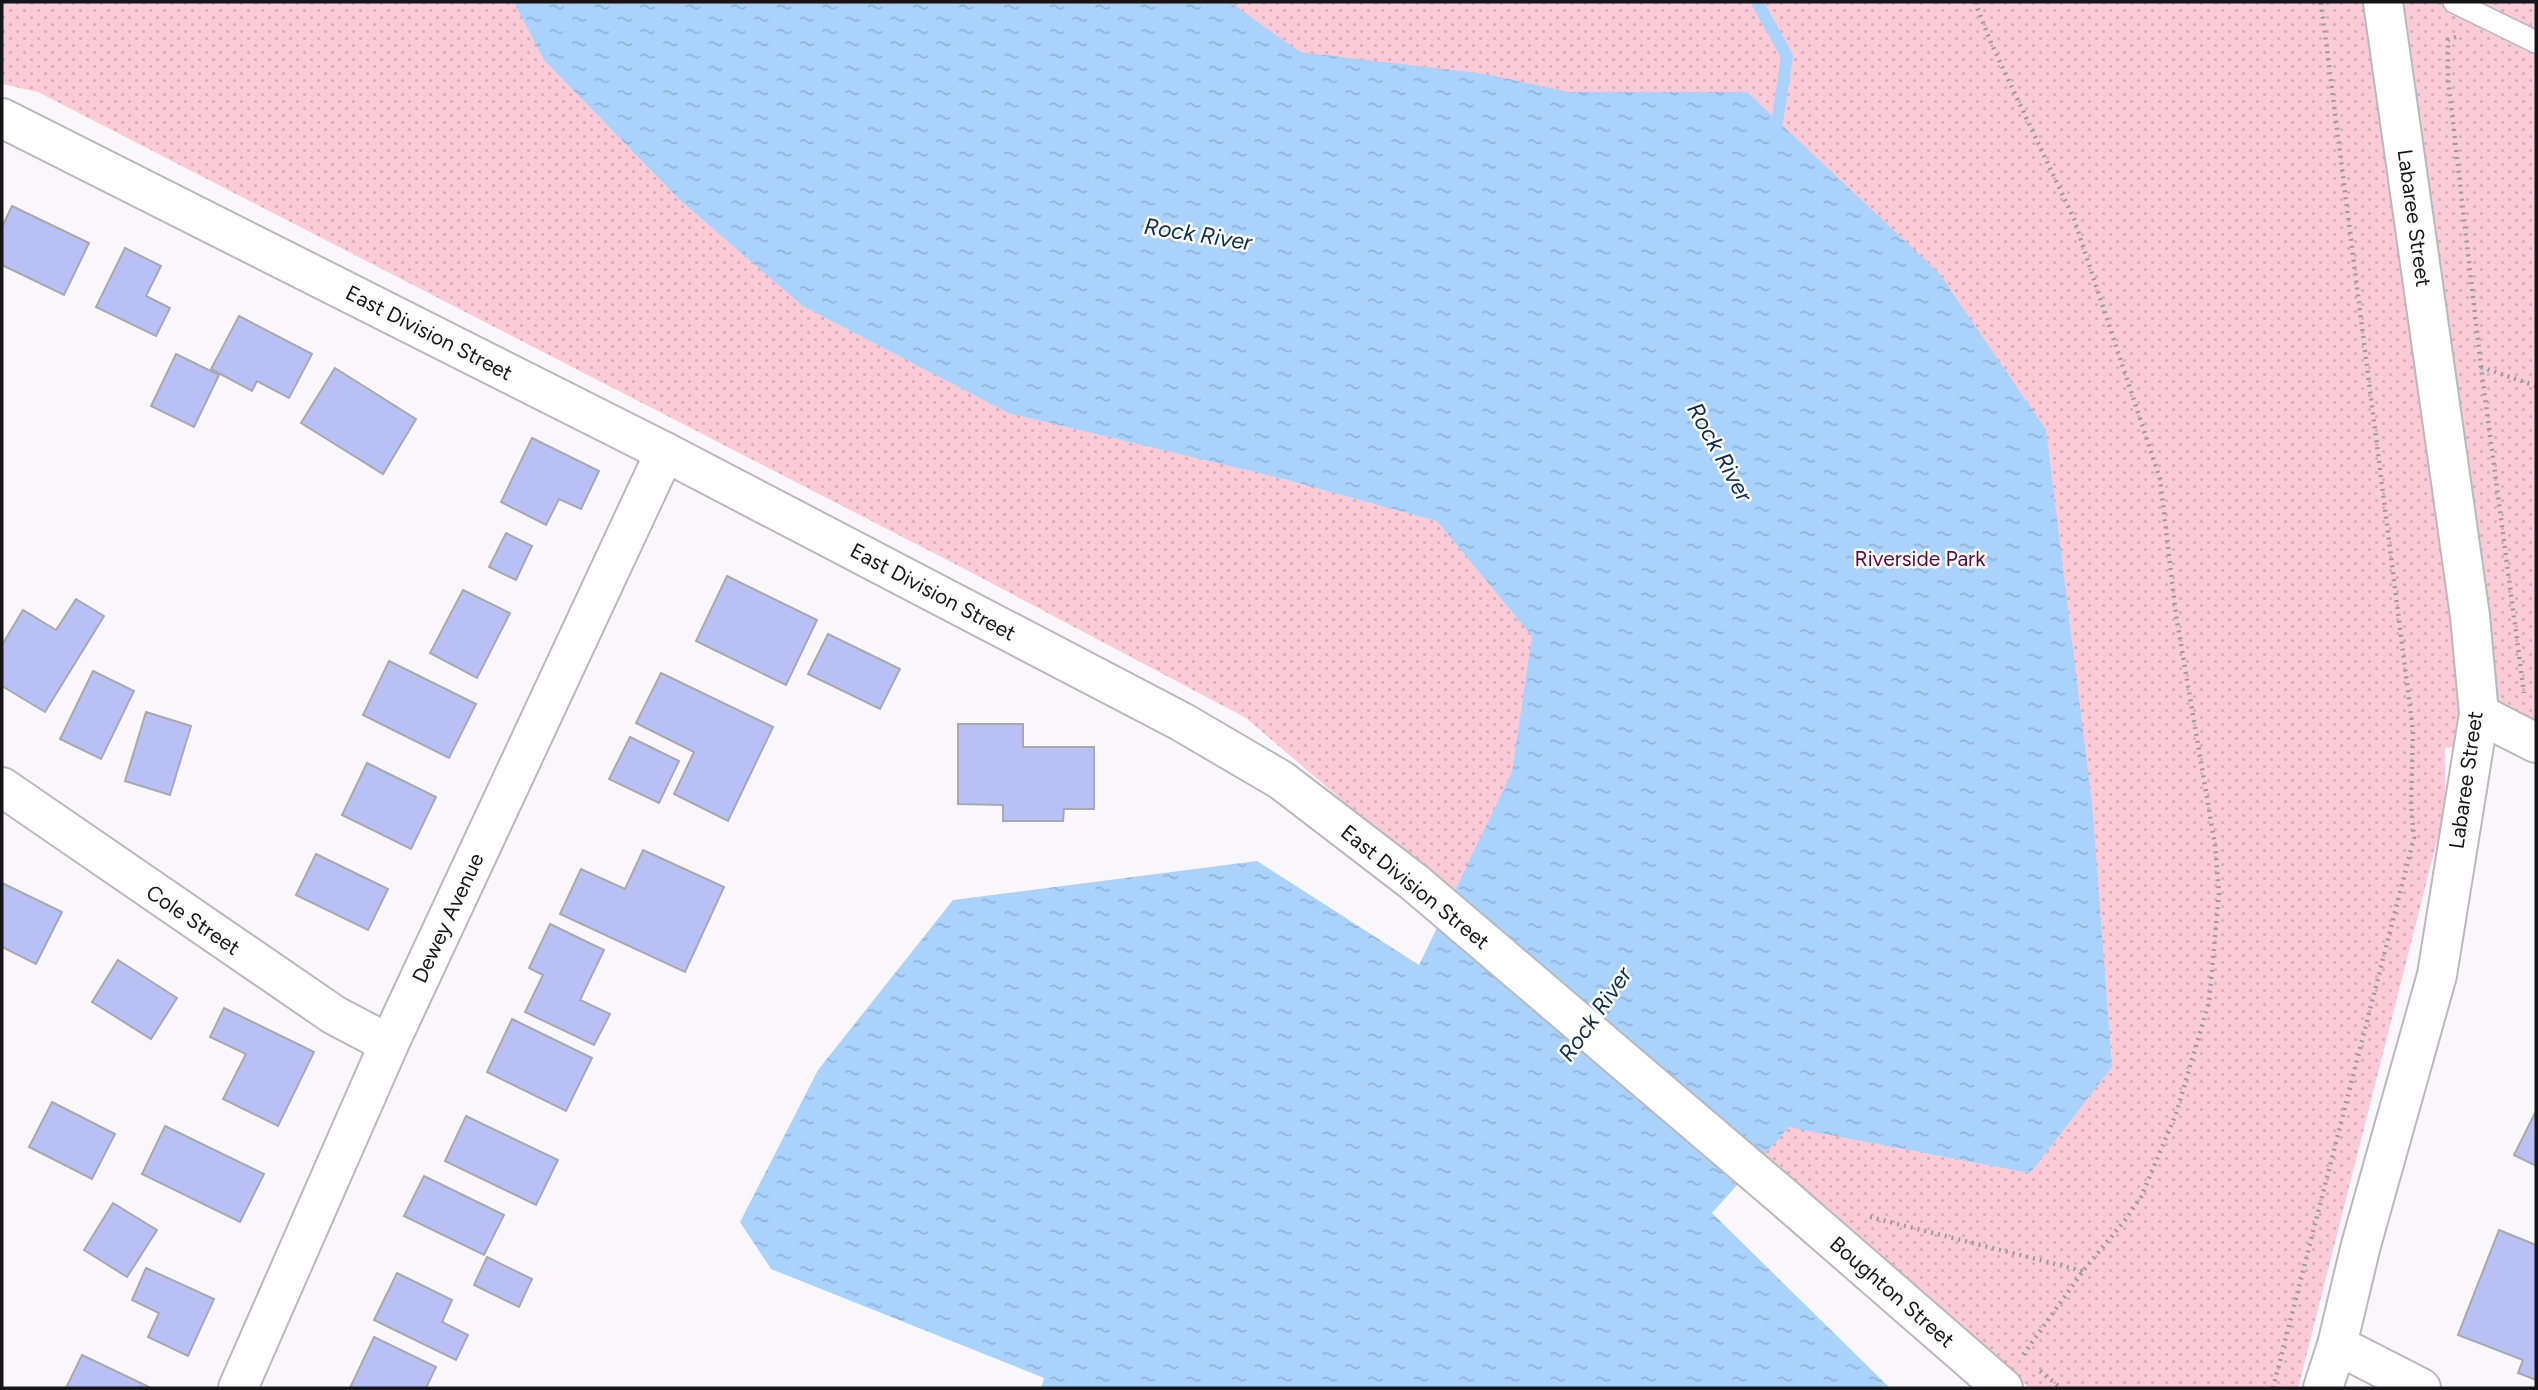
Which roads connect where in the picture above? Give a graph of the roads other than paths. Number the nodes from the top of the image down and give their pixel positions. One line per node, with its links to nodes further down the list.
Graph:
1 (2454, 2): 3 (lane)
2 (2391, 13): 6 (street, Labaree Street)
3 (2536, 42)
4 (2, 118): 5 (street, East Division Street)
5 (665, 452): 9 (street, Dewey Avenue); 10 (street, East Division Street)
6 (2479, 714): 7 (street); 11 (street, Labaree Street)
7 (2536, 743)
8 (2, 787): 9 (street, Cole Street)
9 (389, 1044): 13 (street, Dewey Avenue)
10 (1781, 1195): 12 (street, Boughton Street)
11 (2337, 1345): 14 (street, Labaree Street); 15 (street)
12 (2000, 1386)
13 (238, 1388)
14 (2323, 1388)
15 (2421, 1388)

